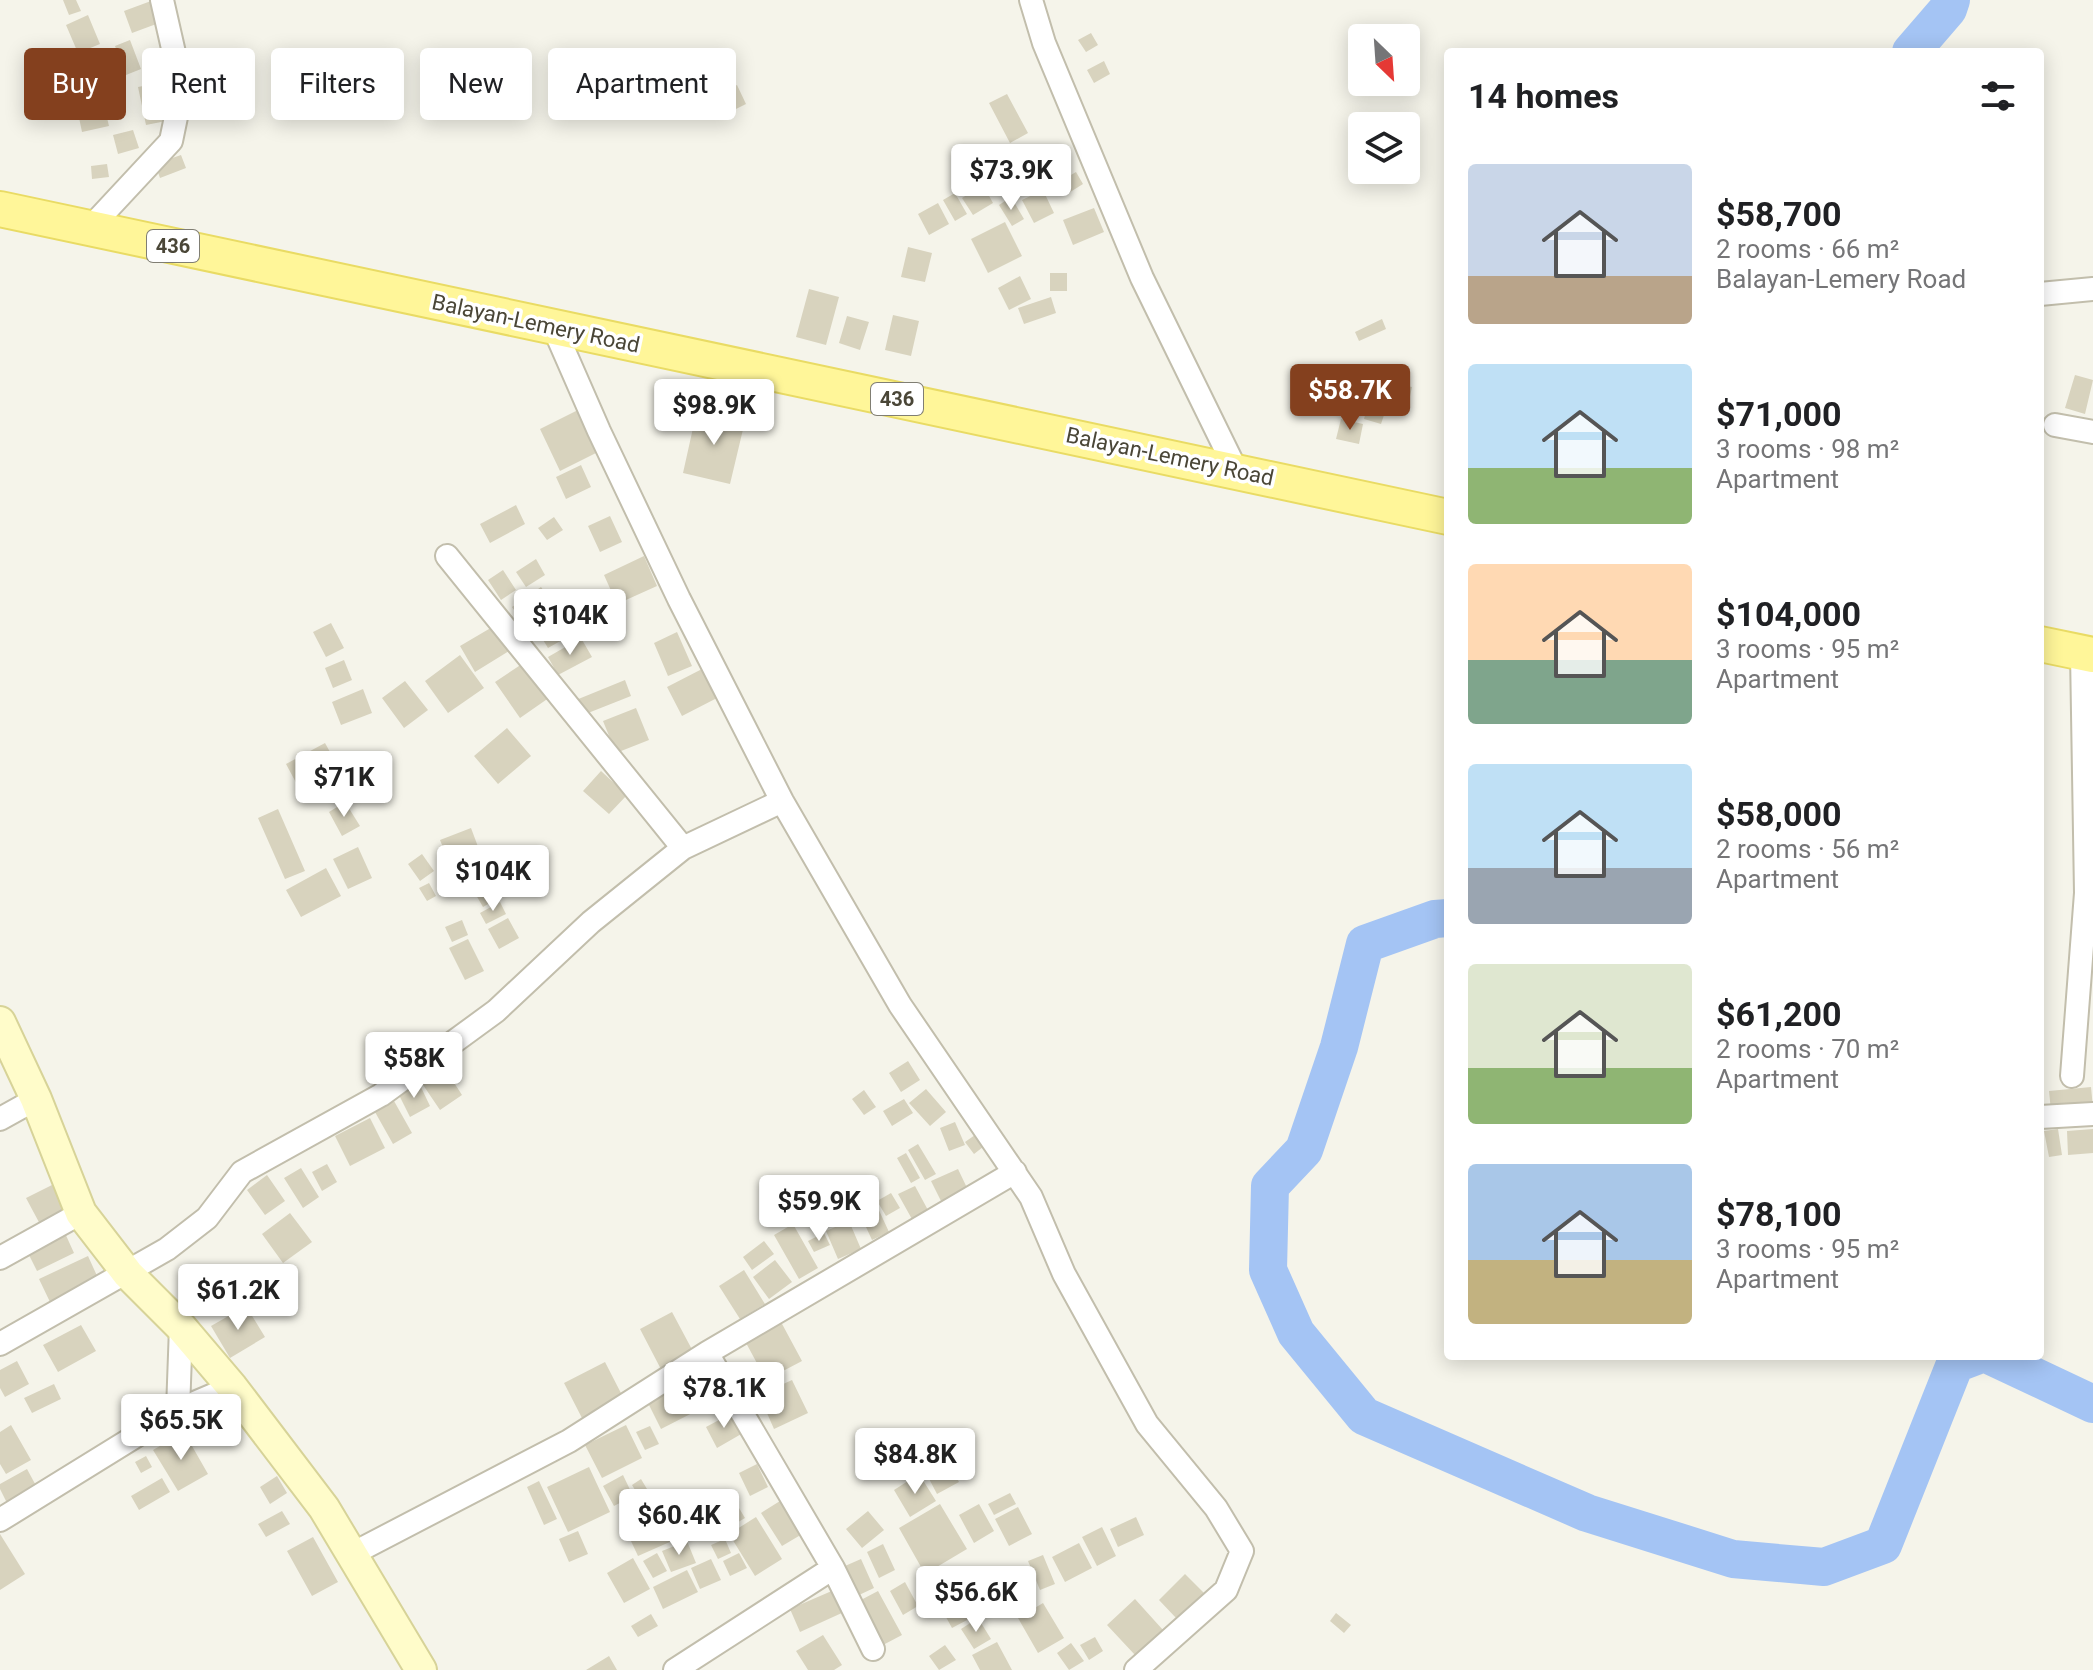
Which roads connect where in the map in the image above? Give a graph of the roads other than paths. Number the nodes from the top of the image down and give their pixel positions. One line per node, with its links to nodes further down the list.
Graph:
1 (162, 0): 4 (street)
2 (1031, 0): 10 (street)
3 (0, 209): 4 (main road, Balayan-Lemery Road / 436)
4 (90, 228): 7 (main road, Balayan-Lemery Road / 436)
5 (2093, 289): 6 (street)
6 (2044, 294)
7 (553, 326): 10 (main road, Balayan-Lemery Road / 436); 15 (street)
8 (2055, 425): 9 (street)
9 (2093, 432)
10 (1236, 470): 11 (main road, Balayan-Lemery Road / 436)
11 (1444, 516)
12 (447, 556): 16 (street)
13 (2044, 645): 14 (main road)
14 (2088, 654): 18 (street)
15 (782, 801): 16 (street); 23 (street)
16 (683, 848): 26 (street)
17 (0, 1022): 19 (street)
18 (2072, 1076)
19 (36, 1099): 22 (street); 24 (street)
20 (2093, 1114): 21 (street)
21 (2044, 1117)
22 (0, 1119)
23 (1015, 1172): 29 (street); 38 (street)
24 (81, 1213): 25 (street); 26 (street)
25 (0, 1258)
26 (128, 1274): 27 (street); 28 (street)
27 (181, 1327): 30 (street); 31 (street)
28 (0, 1344)
29 (707, 1353): 33 (street); 34 (street)
30 (232, 1387): 31 (street); 33 (street)
31 (178, 1410): 32 (street)
32 (0, 1520)
33 (352, 1554): 36 (street)
34 (833, 1568): 35 (street); 37 (street)
35 (873, 1649)
36 (421, 1670)
37 (675, 1670)
38 (1136, 1670)

